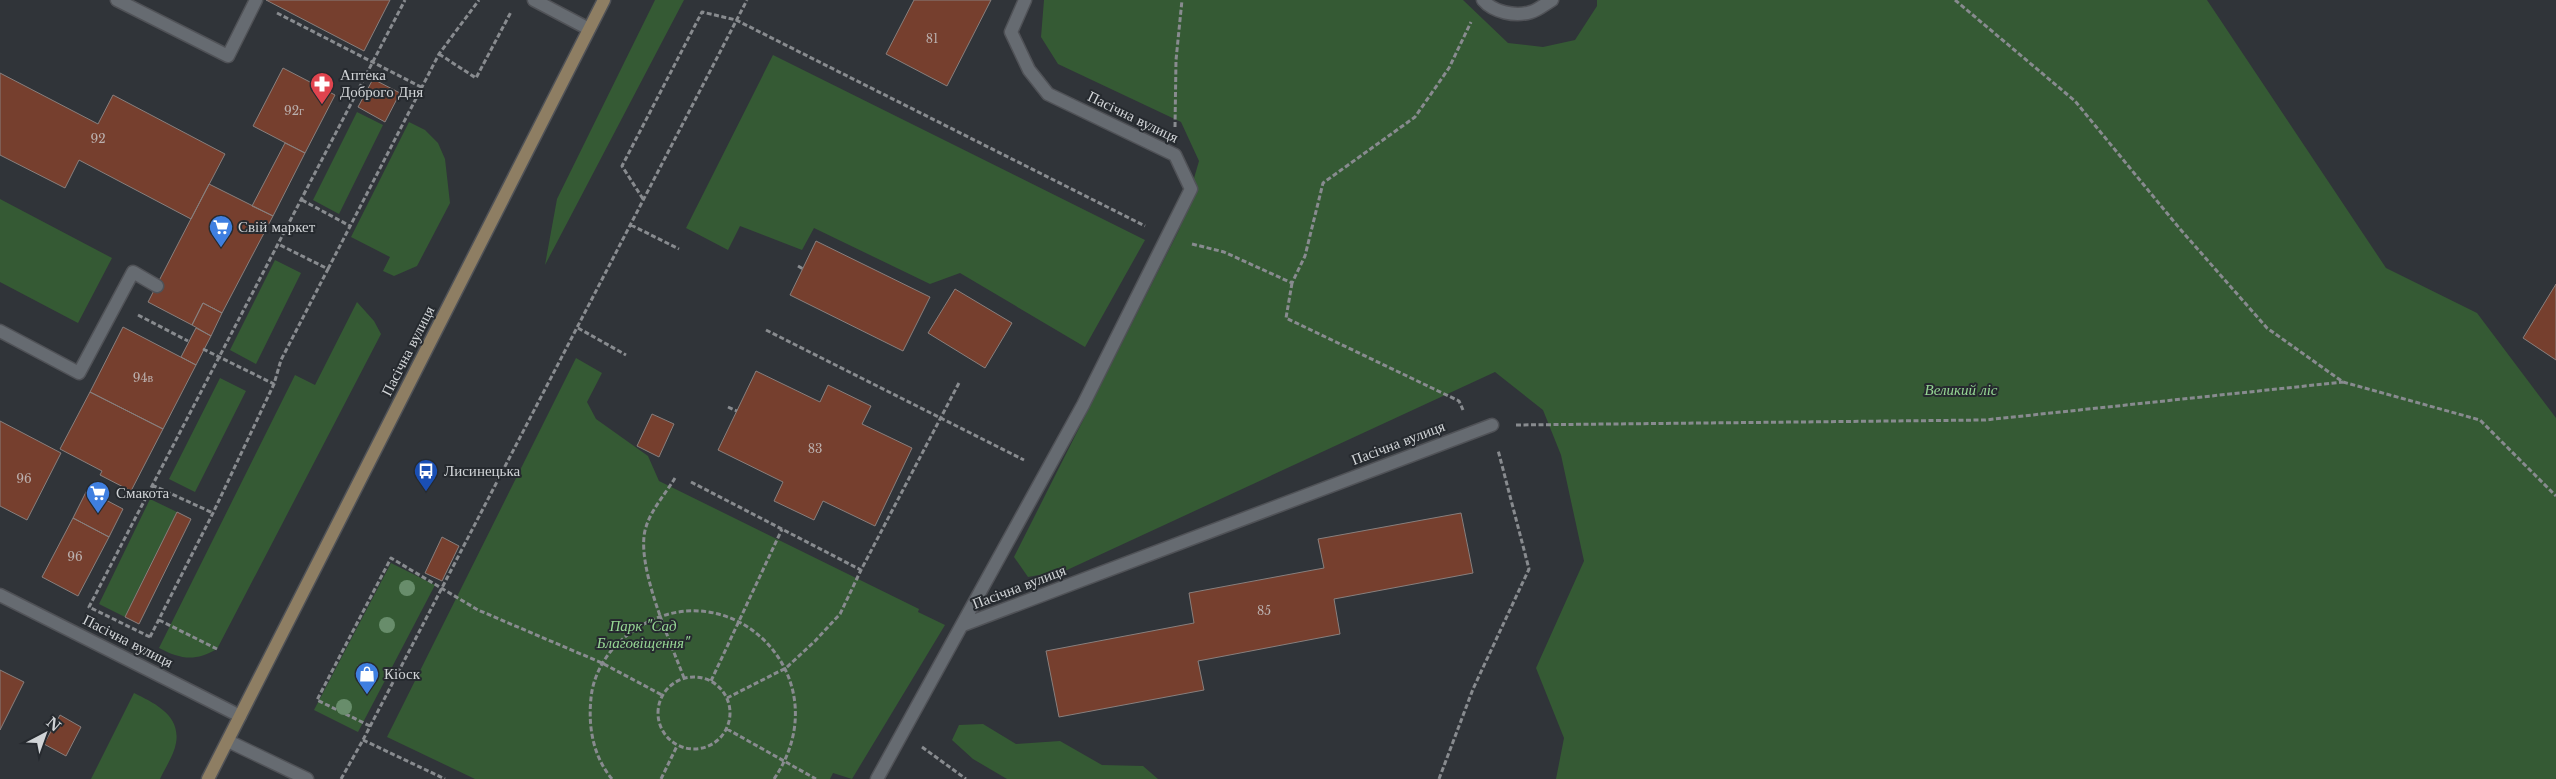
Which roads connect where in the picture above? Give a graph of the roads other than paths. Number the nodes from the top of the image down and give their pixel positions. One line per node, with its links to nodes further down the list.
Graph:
1 (117, 0): 7 (street)
2 (534, 0): 8 (street)
3 (604, 0): 8 (main road, Пасічна вулиця)
4 (1025, 0): 13 (street, Пасічна вулиця)
5 (1482, 0): 6 (street)
6 (1552, 0)
7 (256, 1)
8 (590, 29): 14 (main road, Пасічна вулиця)
9 (156, 286): 10 (street)
10 (0, 331)
11 (1492, 425): 13 (street, Пасічна вулиця)
12 (0, 595): 14 (street, Пасічна вулиця)
13 (963, 625): 18 (street, Пасічна вулиця)
14 (240, 716): 15 (main road, Пасічна вулиця)
15 (228, 741): 16 (main road, Пасічна вулиця); 17 (street)
16 (208, 779)
17 (307, 779)
18 (877, 779)

